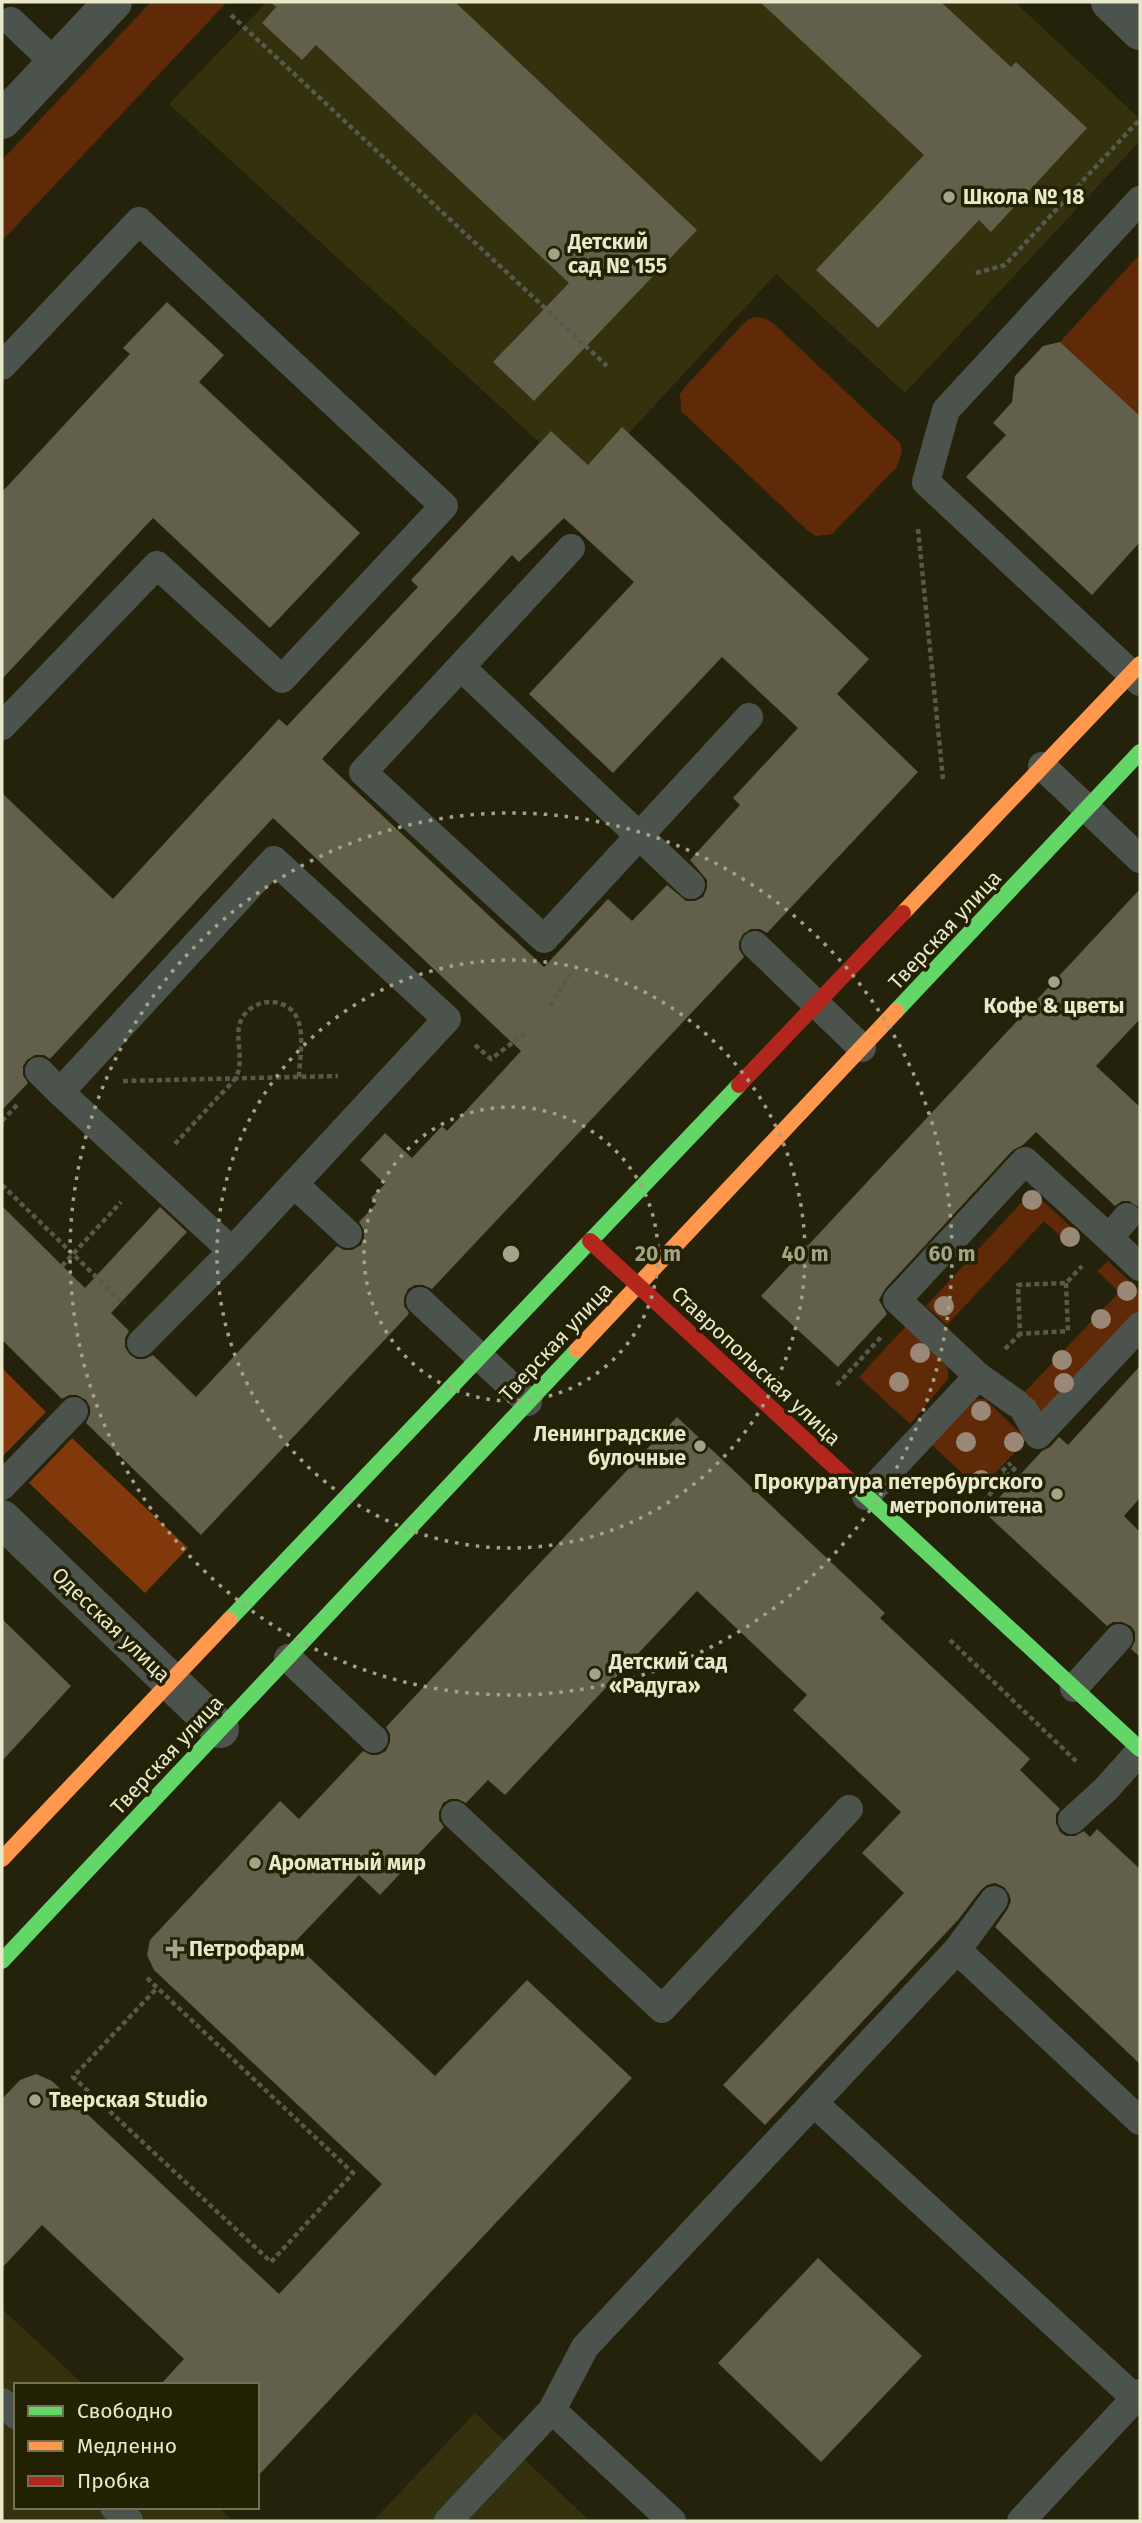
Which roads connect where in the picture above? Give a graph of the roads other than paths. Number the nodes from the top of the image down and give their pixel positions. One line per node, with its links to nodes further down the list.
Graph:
1 (113, 2): 5 (street)
2 (1110, 2): 4 (street)
3 (11, 21): 5 (lane)
4 (1140, 31)
5 (55, 63): 6 (street)
6 (2, 120)
7 (1140, 200): 11 (lane)
8 (2, 366): 13 (lane)
9 (571, 548): 10 (lane)
10 (461, 667): 17 (lane); 17 (lane)
11 (1137, 673): 15 (street, Тверская улица)
12 (749, 717): 17 (lane)
13 (2, 726)
14 (1140, 752): 16 (street, Тверская улица)
15 (1042, 766): 16 (lane); 21 (street, Тверская улица)
16 (1087, 809): 18 (lane); 22 (street, Тверская улица)
17 (639, 836): 19 (lane)
18 (1140, 859)
19 (691, 885)
20 (755, 946): 21 (lane)
21 (816, 1004): 22 (lane); 29 (street, Тверская улица)
22 (862, 1048): 32 (street, Тверская улица)
23 (39, 1071): 24 (lane)
24 (60, 1092): 25 (lane); 30 (lane)
25 (294, 1184): 27 (lane); 30 (lane)
26 (1128, 1217): 28 (lane)
27 (348, 1234)
28 (1109, 1238): 31 (lane); 37 (lane)
29 (590, 1241): 32 (street, Ставропольская улица); 36 (street, Тверская улица)
30 (232, 1251): 35 (lane)
31 (1140, 1268)
32 (638, 1286): 38 (street, Тверская улица); 41 (street, Ставропольская улица)
33 (420, 1301): 36 (lane)
34 (1140, 1326): 37 (lane)
35 (147, 1338)
36 (481, 1356): 38 (lane); 45 (street, Тверская улица)
37 (978, 1376): 41 (lane)
38 (528, 1402): 44 (street, Тверская улица)
39 (74, 1411): 40 (lane)
40 (2, 1486)
41 (866, 1496): 46 (street, Ставропольская улица)
42 (2, 1520): 45 (street, Одесская улица)
43 (1119, 1638): 46 (lane)
44 (288, 1658): 47 (street, Тверская улица); 48 (lane)
45 (170, 1682): 47 (street, Одесская улица); 53 (street, Тверская улица)
46 (1074, 1688): 49 (street, Ставропольская улица)
47 (220, 1729): 56 (street, Тверская улица)
48 (374, 1739)
49 (1140, 1750): 52 (lane)
50 (849, 1809): 51 (lane)
51 (455, 1815)
52 (1072, 1820)
53 (2, 1859)
54 (994, 1900): 55 (lane)
55 (957, 1950): 57 (lane); 58 (lane)
56 (2, 1961)
57 (814, 2104): 59 (lane); 60 (lane)
58 (1140, 2121)
59 (1138, 2396): 65 (lane)
60 (552, 2410): 63 (lane); 64 (lane)
61 (116, 2509): 62 (lane)
62 (129, 2521)
63 (447, 2521)
64 (672, 2521)
65 (1021, 2521)

